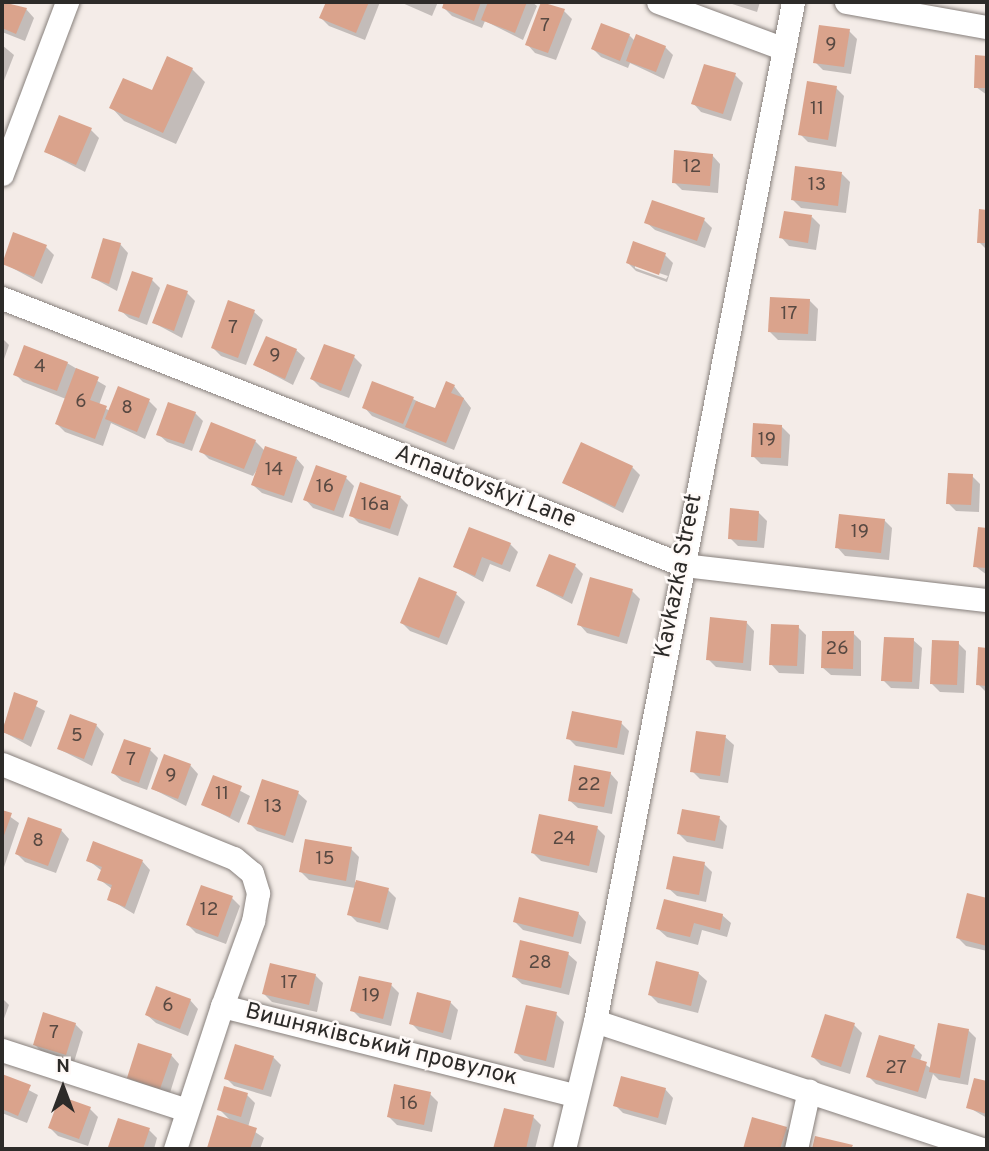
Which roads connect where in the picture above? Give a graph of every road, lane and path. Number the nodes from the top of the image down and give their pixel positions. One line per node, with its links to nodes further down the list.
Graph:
1 (67, 2): 7 (street)
2 (658, 2): 6 (street)
3 (793, 2): 6 (street, Kavkazka Street)
4 (846, 2): 5 (street)
5 (987, 27)
6 (782, 48): 9 (street, Kavkazka Street)
7 (2, 174)
8 (2, 298): 9 (street, Arnautovskyi Lane)
9 (682, 565): 10 (street, Arnautovskyi Lane); 13 (street, Kavkazka Street)
10 (987, 600)
11 (2, 764): 12 (street, Вишняківський провулок)
12 (222, 1006): 16 (street, Вишняківський провулок); 17 (street)
13 (595, 1021): 15 (street); 16 (street, Kavkazka Street)
14 (2, 1050): 17 (street)
15 (809, 1090): 20 (street); 21 (street)
16 (575, 1095): 19 (street, Kavkazka Street)
17 (187, 1110): 18 (street)
18 (175, 1149)
19 (564, 1149)
20 (796, 1149)
21 (982, 1149)

